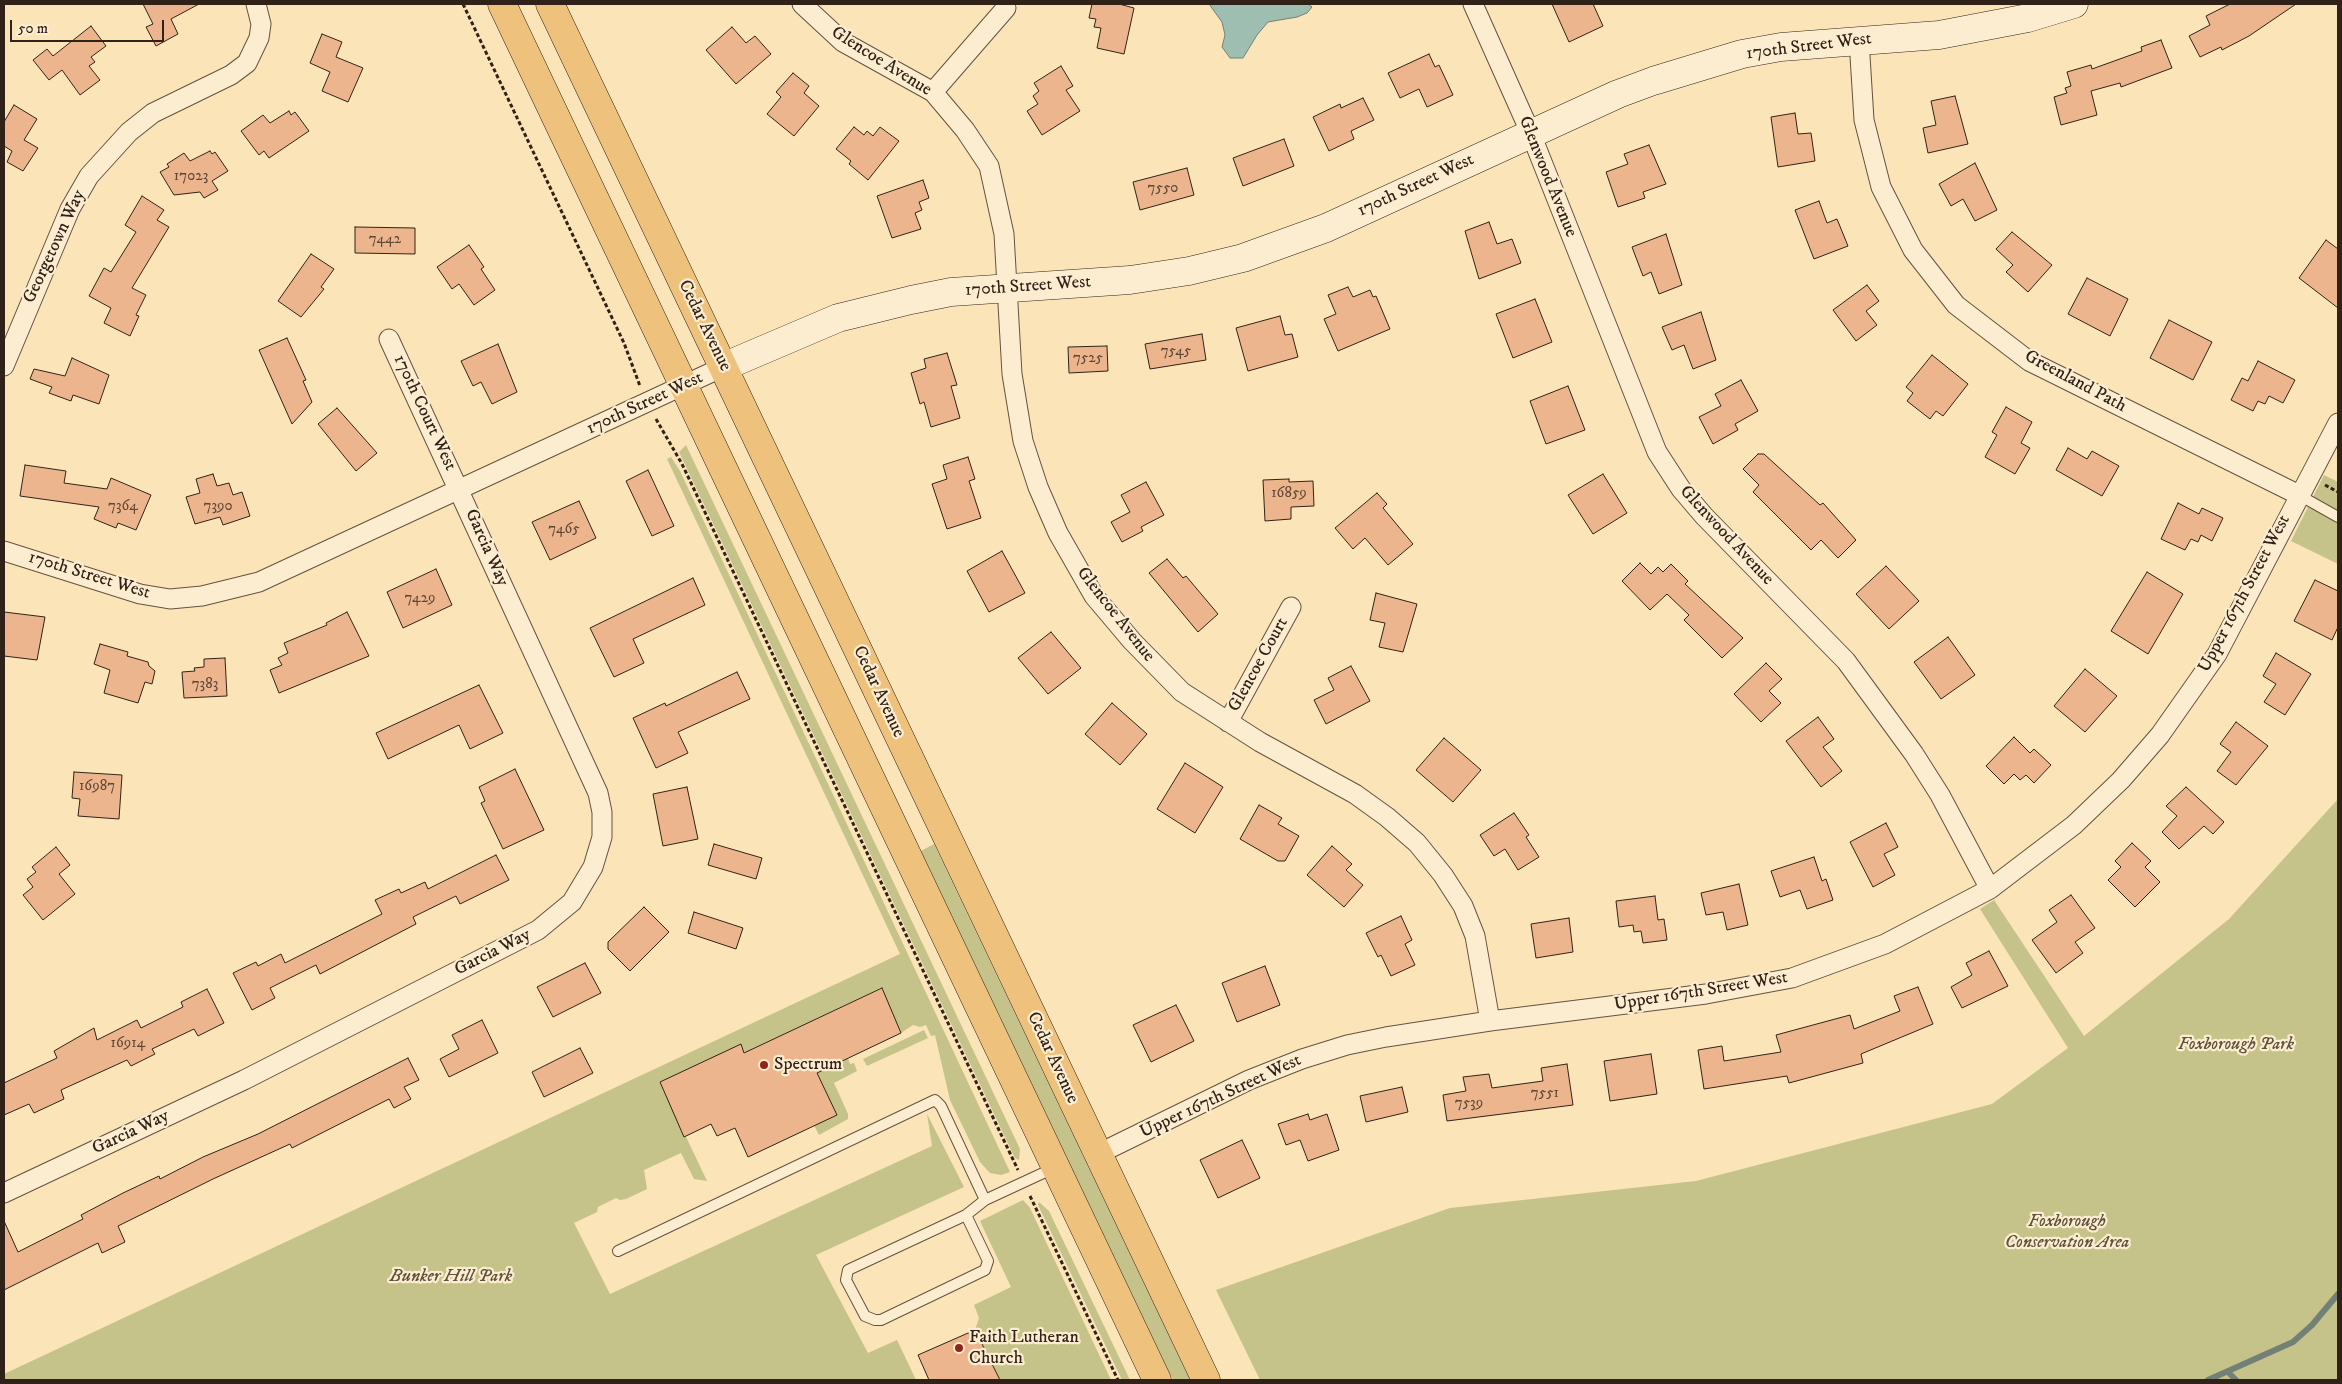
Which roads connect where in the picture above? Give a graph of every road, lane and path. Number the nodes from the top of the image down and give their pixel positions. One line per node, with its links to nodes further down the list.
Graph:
1 (256, 4): 14 (street, Georgetown Way)
2 (463, 4): 17 (path)
3 (502, 4): 16 (main road)
4 (550, 4): 15 (main road, Cedar Avenue)
5 (802, 4): 10 (street, Glencoe Avenue)
6 (1474, 4): 11 (street, Glenwood Avenue)
7 (2074, 4): 9 (street, 170th Street West)
8 (1006, 8): 10 (street)
9 (1859, 40): 11 (street, 170th Street West); 20 (street, Greenland Path)
10 (933, 92): 12 (street, Glencoe Avenue)
11 (1531, 134): 12 (street, 170th Street West); 25 (street, Glenwood Avenue)
12 (1008, 289): 15 (street, 170th Street West); 24 (street, Glencoe Avenue)
13 (389, 339): 19 (street, 170th Court West)
14 (4, 366)
15 (724, 367): 16 (street, 170th Street West); 27 (main road, Cedar Avenue)
16 (683, 387): 17 (street, 170th Street West); 28 (main road)
17 (649, 403): 19 (street, 170th Street West); 29 (path)
18 (2338, 423): 20 (street, Upper 167th Street West)
19 (459, 488): 22 (street, 170th Street West); 30 (street, Garcia Way)
20 (2299, 496): 21 (lane); 25 (street, Upper 167th Street West)
21 (2338, 517)
22 (4, 551)
23 (1291, 607): 24 (street, Glencoe Court)
24 (1228, 722): 26 (street, Glencoe Avenue)
25 (1990, 889): 26 (street, Upper 167th Street West)
26 (1490, 1021): 27 (street, Upper 167th Street West)
27 (1098, 1154): 36 (main road, Cedar Avenue)
28 (1055, 1167): 29 (lane); 35 (main road)
29 (1024, 1182): 31 (lane); 34 (path)
30 (4, 1193)
31 (985, 1200): 32 (lane); 33 (lane)
32 (966, 1215): 32 (lane)
33 (618, 1251)
34 (1118, 1380)
35 (1157, 1380)
36 (1206, 1380)

